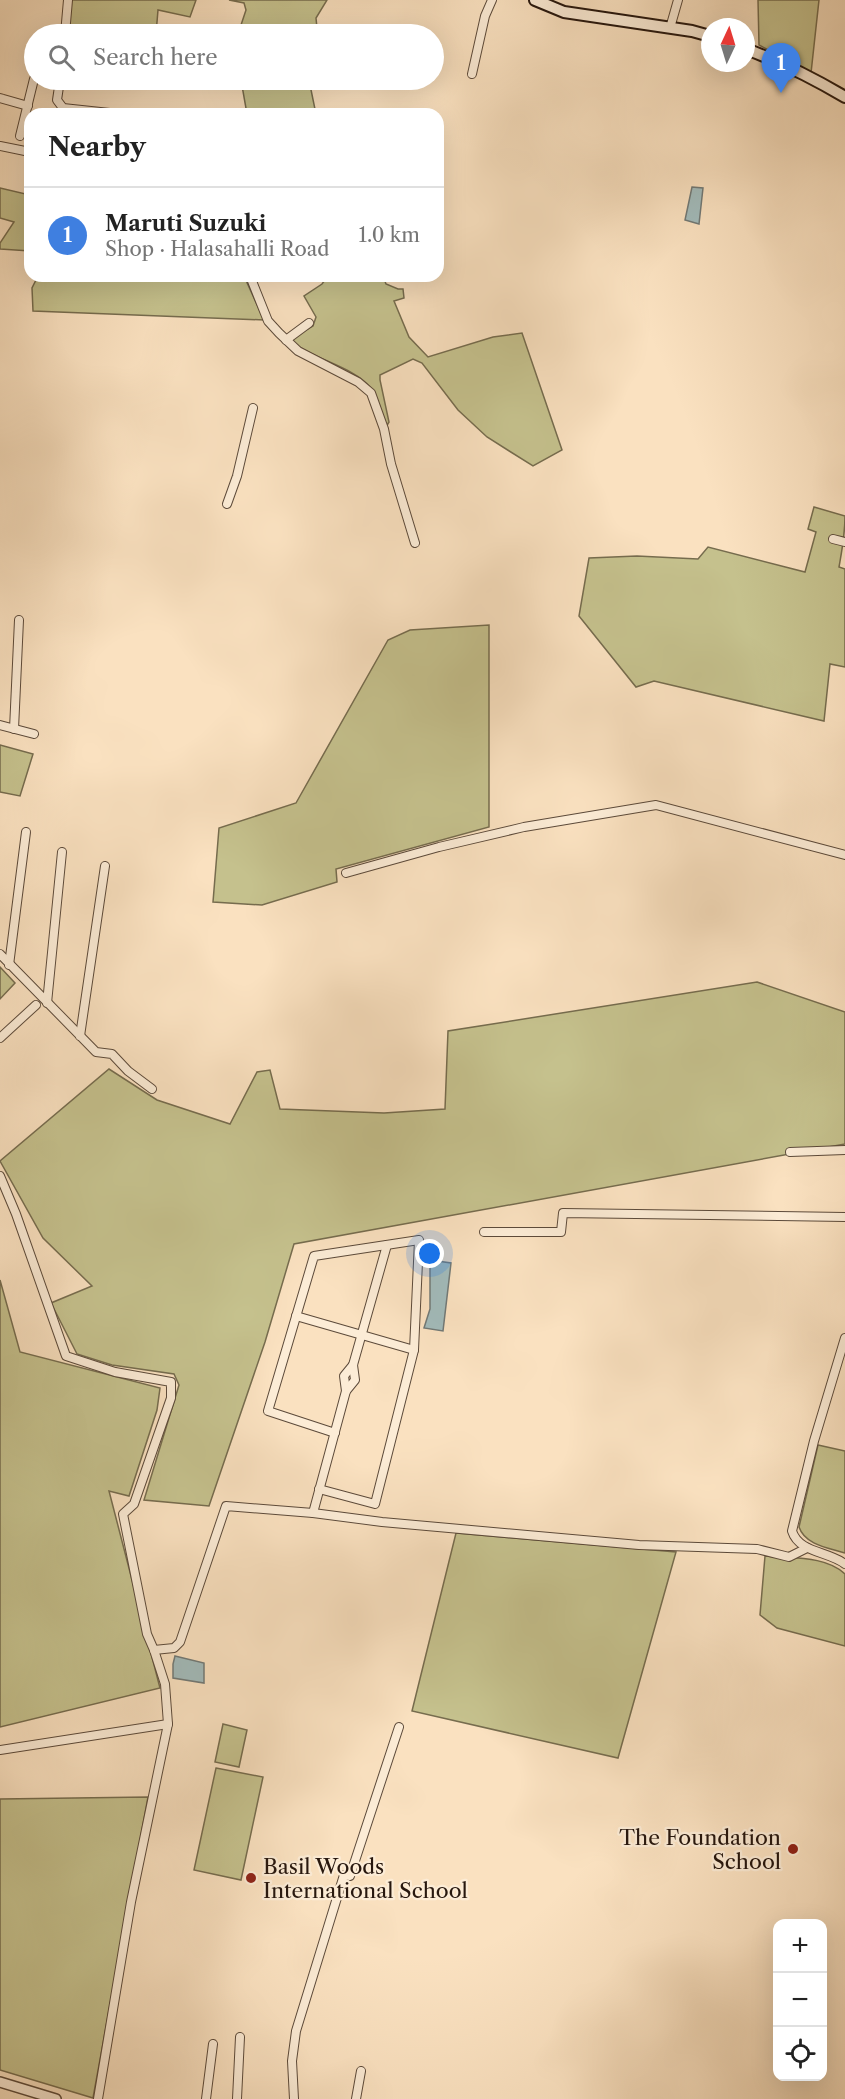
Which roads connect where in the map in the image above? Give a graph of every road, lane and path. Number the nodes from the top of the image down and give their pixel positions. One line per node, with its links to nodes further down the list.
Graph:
1 (68, 0): 6 (street)
2 (492, 0): 10 (street)
3 (535, 0): 5 (main road)
4 (678, 0): 7 (street)
5 (559, 5): 7 (main road)
6 (66, 24)
7 (670, 28): 8 (main road)
8 (701, 34)
9 (755, 52): 13 (main road)
10 (472, 74)
11 (32, 90): 15 (street)
12 (58, 90): 16 (street)
13 (845, 97)
14 (0, 98): 15 (street)
15 (28, 106)
16 (63, 108)
17 (24, 121): 18 (street)
18 (20, 136)
19 (0, 146): 20 (street)
20 (24, 151)
21 (252, 282): 23 (street)
22 (309, 323): 23 (street)
23 (286, 340): 28 (street)
24 (253, 408): 25 (street)
25 (227, 504)
26 (833, 539): 27 (street)
27 (845, 542)
28 (415, 543)
29 (19, 620): 31 (street)
30 (0, 725): 31 (street)
31 (14, 729): 32 (street)
32 (34, 734)
33 (26, 832): 39 (street)
34 (62, 852): 40 (street)
35 (845, 855): 37 (street)
36 (105, 866): 42 (street)
37 (346, 873)
38 (0, 954): 39 (street)
39 (9, 965): 40 (street)
40 (47, 1003): 42 (street)
41 (36, 1005): 43 (street)
42 (80, 1036): 44 (street)
43 (0, 1038)
44 (152, 1089)
45 (845, 1150): 46 (street)
46 (790, 1152)
47 (0, 1176): 60 (street)
48 (845, 1216): 49 (street)
49 (483, 1232)
50 (387, 1245): 51 (street); 52 (street); 54 (street)
51 (296, 1316): 52 (street); 55 (street)
52 (362, 1335): 54 (street); 55 (street)
53 (845, 1338): 58 (street)
54 (414, 1350): 56 (street)
55 (335, 1433): 56 (street)
56 (319, 1489): 57 (street)
57 (313, 1513): 58 (street); 60 (street)
58 (807, 1548): 59 (street)
59 (845, 1564)
60 (154, 1650): 61 (street)
61 (168, 1724): 63 (street); 69 (street)
62 (399, 1727): 72 (street)
63 (0, 1750)
64 (240, 2037): 71 (street)
65 (213, 2044): 70 (street)
66 (361, 2070): 73 (street)
67 (0, 2082): 68 (street)
68 (57, 2099)
69 (98, 2099)
70 (206, 2099)
71 (237, 2099)
72 (294, 2099)
73 (357, 2099)

